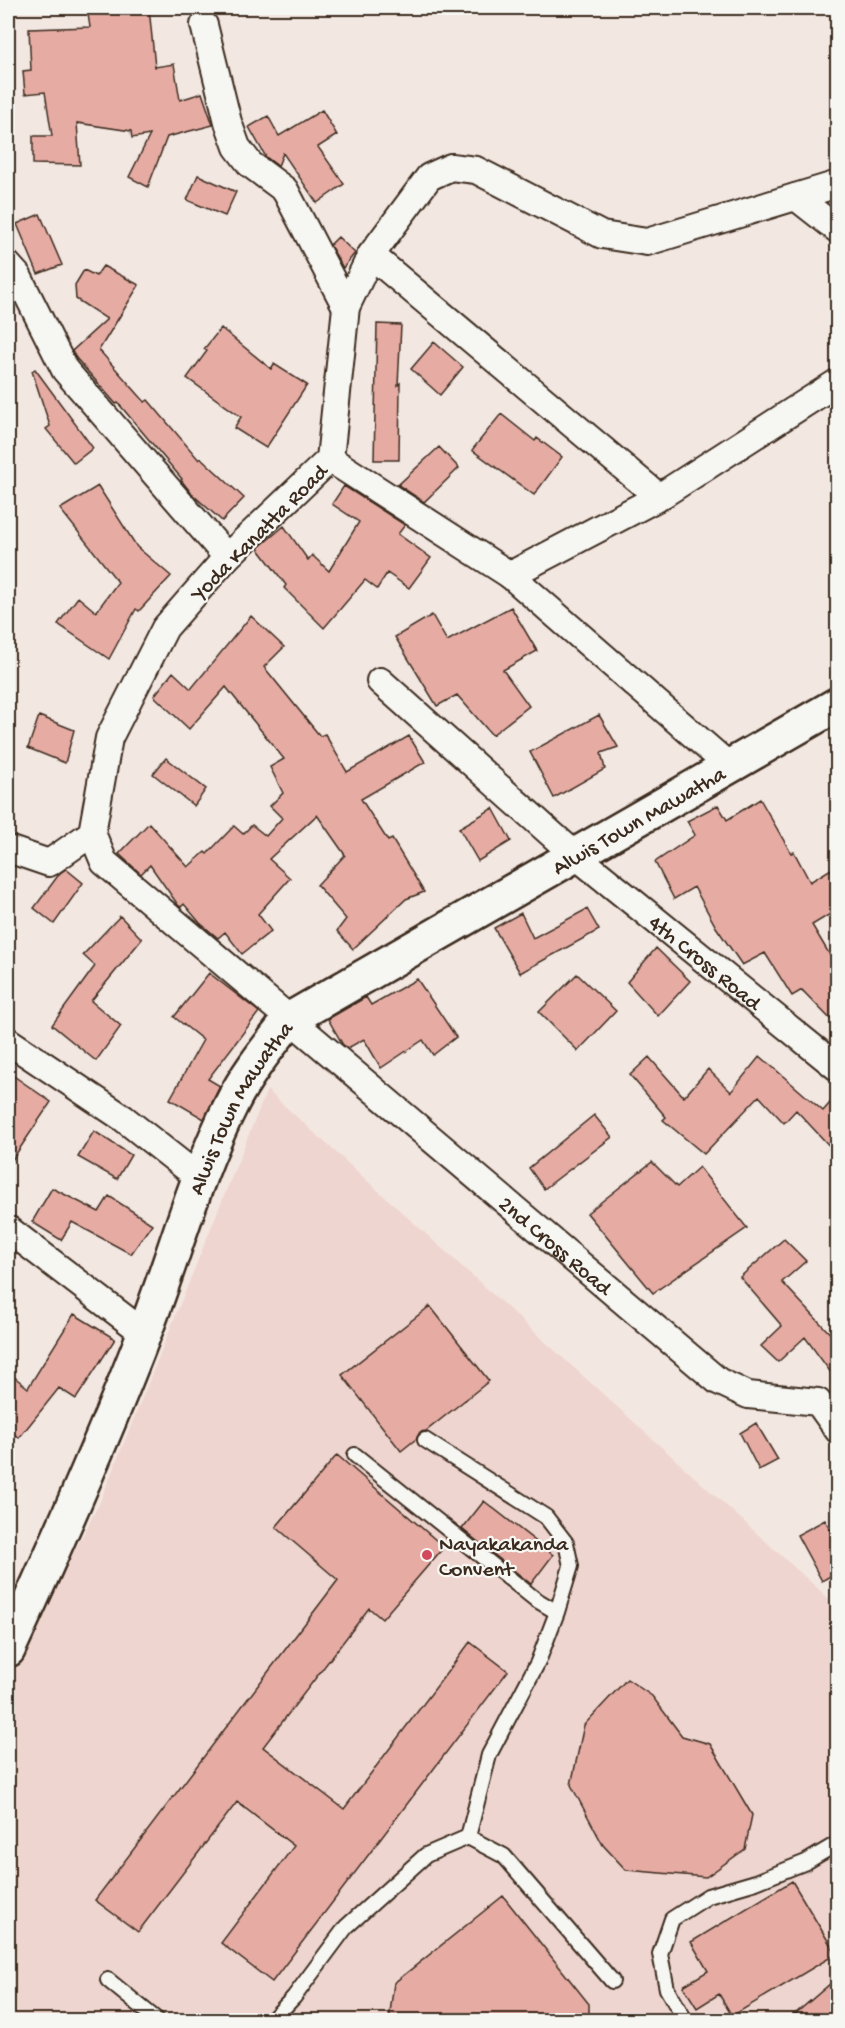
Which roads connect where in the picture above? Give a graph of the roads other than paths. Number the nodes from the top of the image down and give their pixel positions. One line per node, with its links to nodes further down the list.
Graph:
1 (204, 25): 7 (street)
2 (837, 184): 3 (street, Yoda Kanatta Road)
3 (796, 197): 4 (street); 5 (street, Yoda Kanatta Road)
4 (837, 230)
5 (371, 255): 7 (street, Yoda Kanatta Road); 10 (street)
6 (11, 274): 11 (street)
7 (346, 307): 9 (street, Yoda Kanatta Road)
8 (837, 382): 10 (street)
9 (330, 459): 11 (street, Yoda Kanatta Road); 12 (street)
10 (659, 497): 12 (street)
11 (227, 557): 16 (street, Yoda Kanatta Road)
12 (510, 575): 15 (street)
13 (380, 681): 18 (street, 4th Cross Road)
14 (837, 704): 15 (street, Alwis Town Mawatha)
15 (729, 766): 18 (street, Alwis Town Mawatha)
16 (92, 833): 17 (street); 19 (street)
17 (8, 849)
18 (575, 855): 19 (street, Alwis Town Mawatha); 21 (street, 4th Cross Road)
19 (290, 1019): 22 (street, Alwis Town Mawatha); 25 (street, 2nd Cross Road)
20 (8, 1041): 22 (street)
21 (837, 1068)
22 (198, 1177): 24 (street, Alwis Town Mawatha)
23 (8, 1229): 24 (street)
24 (144, 1333): 29 (street, Alwis Town Mawatha)
25 (837, 1430)
26 (424, 1440): 28 (lane)
27 (355, 1455): 28 (lane)
28 (557, 1612): 30 (lane)
29 (8, 1650)
30 (468, 1837): 33 (lane); 35 (lane)
31 (837, 1843): 36 (lane)
32 (108, 1980): 34 (lane)
33 (612, 1981)
34 (157, 2020)
35 (272, 2020)
36 (686, 2020)

